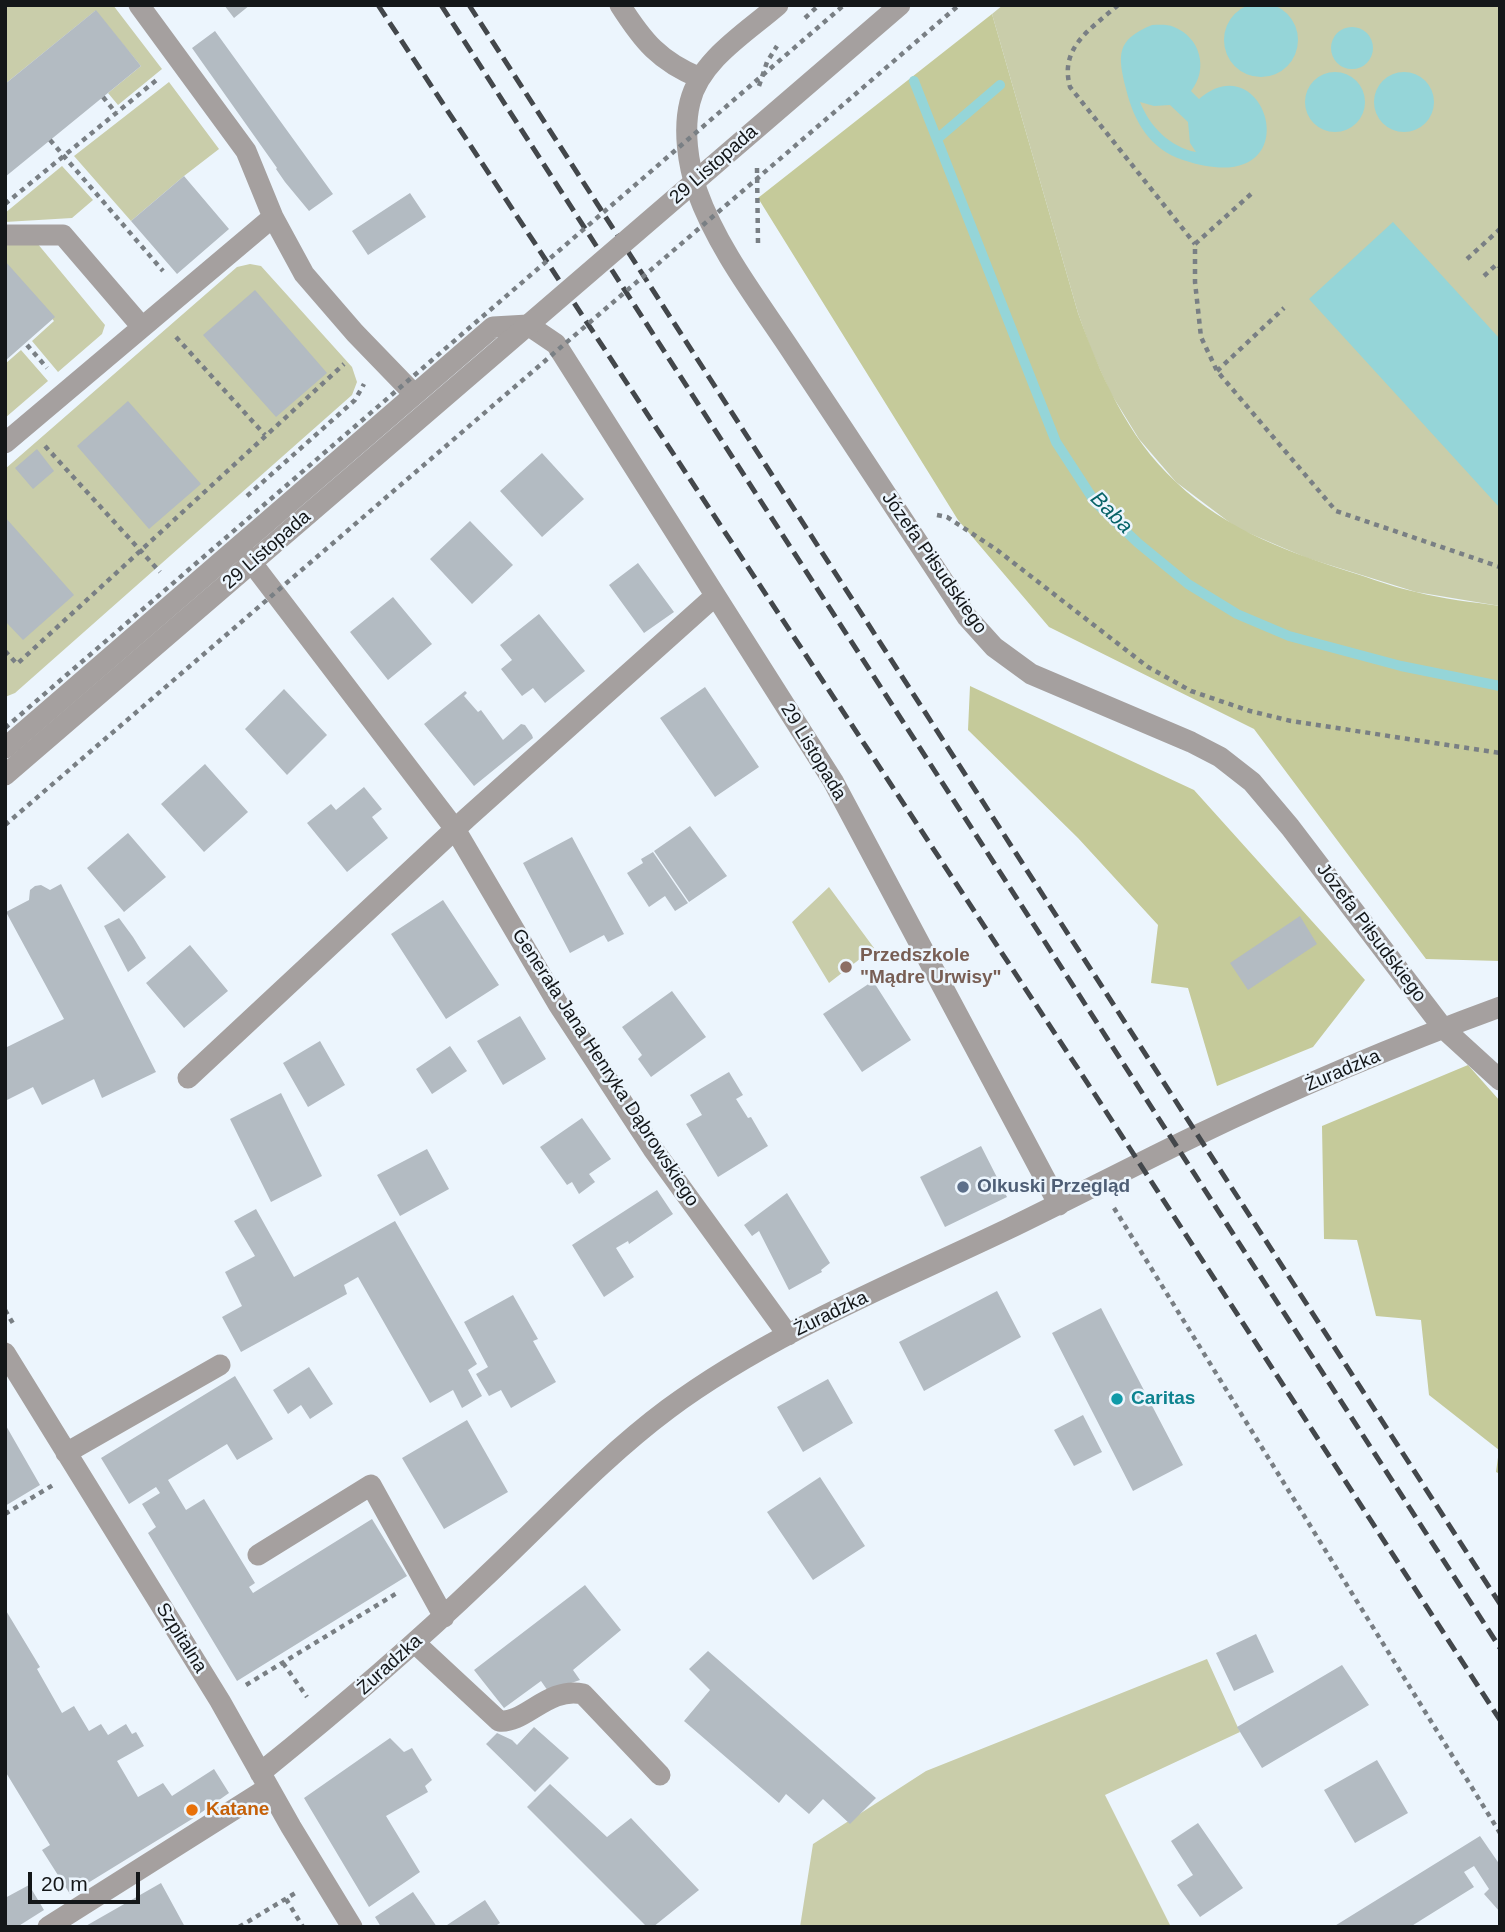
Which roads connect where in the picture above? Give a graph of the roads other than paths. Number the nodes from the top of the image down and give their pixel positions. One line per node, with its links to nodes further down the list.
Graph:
1 (139, 5): 6 (street)
2 (620, 5): 5 (street)
3 (778, 5): 5 (street, Józefa Piłsudskiego)
4 (900, 5): 14 (street, 29 Listopada, bridge)
5 (700, 78): 17 (street, Józefa Piłsudskiego)
6 (273, 216): 8 (street); 9 (street)
7 (5, 235): 8 (street)
8 (142, 327): 10 (street)
9 (414, 394): 11 (street, 29 Listopada); 12 (street, 29 Listopada)
10 (5, 443)
11 (239, 547): 13 (street, 29 Listopada); 15 (street, Generała Jana Henryka Dąbrowskiego)
12 (715, 596): 15 (street); 20 (street, 29 Listopada)
13 (6, 749)
14 (5, 775)
15 (455, 830): 18 (street); 21 (street, Generała Jana Henryka Dąbrowskiego)
16 (1500, 1007): 17 (street, Żuradzka)
17 (1443, 1028): 19 (street, Józefa Piłsudskiego); 20 (street, Żuradzka)
18 (188, 1077)
19 (1500, 1080)
20 (1059, 1205): 21 (street, Żuradzka)
21 (788, 1335): 26 (street, Żuradzka)
22 (5, 1353): 24 (street, Szpitalna)
23 (220, 1365): 24 (street)
24 (66, 1453): 29 (street, Szpitalna)
25 (258, 1555): 26 (street)
26 (444, 1617): 27 (street, Żuradzka)
27 (415, 1643): 28 (street); 29 (street, Żuradzka)
28 (660, 1774)
29 (264, 1781): 30 (street, Żuradzka); 31 (street, Szpitalna)
30 (48, 1927)
31 (352, 1927)

